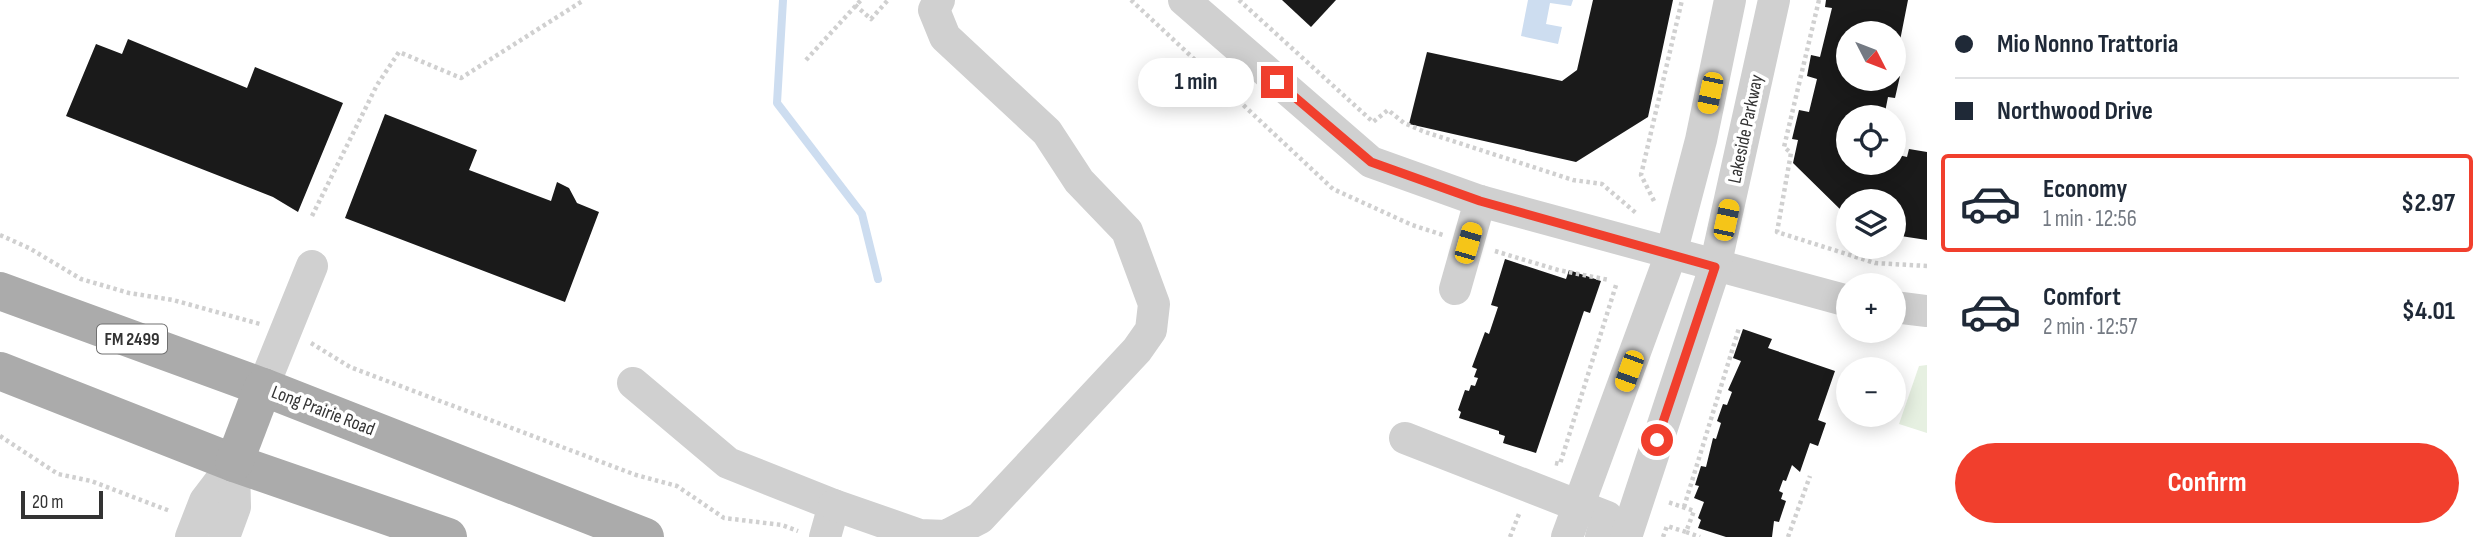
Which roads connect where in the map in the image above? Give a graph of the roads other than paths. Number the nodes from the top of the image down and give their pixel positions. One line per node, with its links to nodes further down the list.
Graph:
1 (939, 0): 19 (street)
2 (1184, 0): 5 (street)
3 (1730, 0): 6 (street)
4 (1774, 0): 8 (street, Lakeside Parkway)
5 (1480, 201): 6 (street); 9 (street)
6 (1671, 254): 8 (street); 20 (street)
7 (312, 266): 16 (street)
8 (1715, 267): 11 (street); 28 (street, Lakeside Parkway)
9 (1455, 289)
10 (0, 291): 16 (main road, Long Prairie Road / FM 2499)
11 (1836, 298)
12 (1906, 308): 13 (street)
13 (1927, 311)
14 (0, 371): 18 (main road)
15 (633, 383): 19 (street)
16 (263, 387): 18 (main road); 25 (main road, Long Prairie Road / FM 2499)
17 (1405, 438): 20 (street)
18 (234, 463): 21 (street); 23 (street); 24 (main road)
19 (834, 505): 22 (street)
20 (1579, 508): 26 (street); 27 (street)
21 (195, 529)
22 (816, 535)
23 (225, 537)
24 (448, 537)
25 (645, 537)
26 (1567, 537)
27 (1601, 537)
28 (1626, 537)

